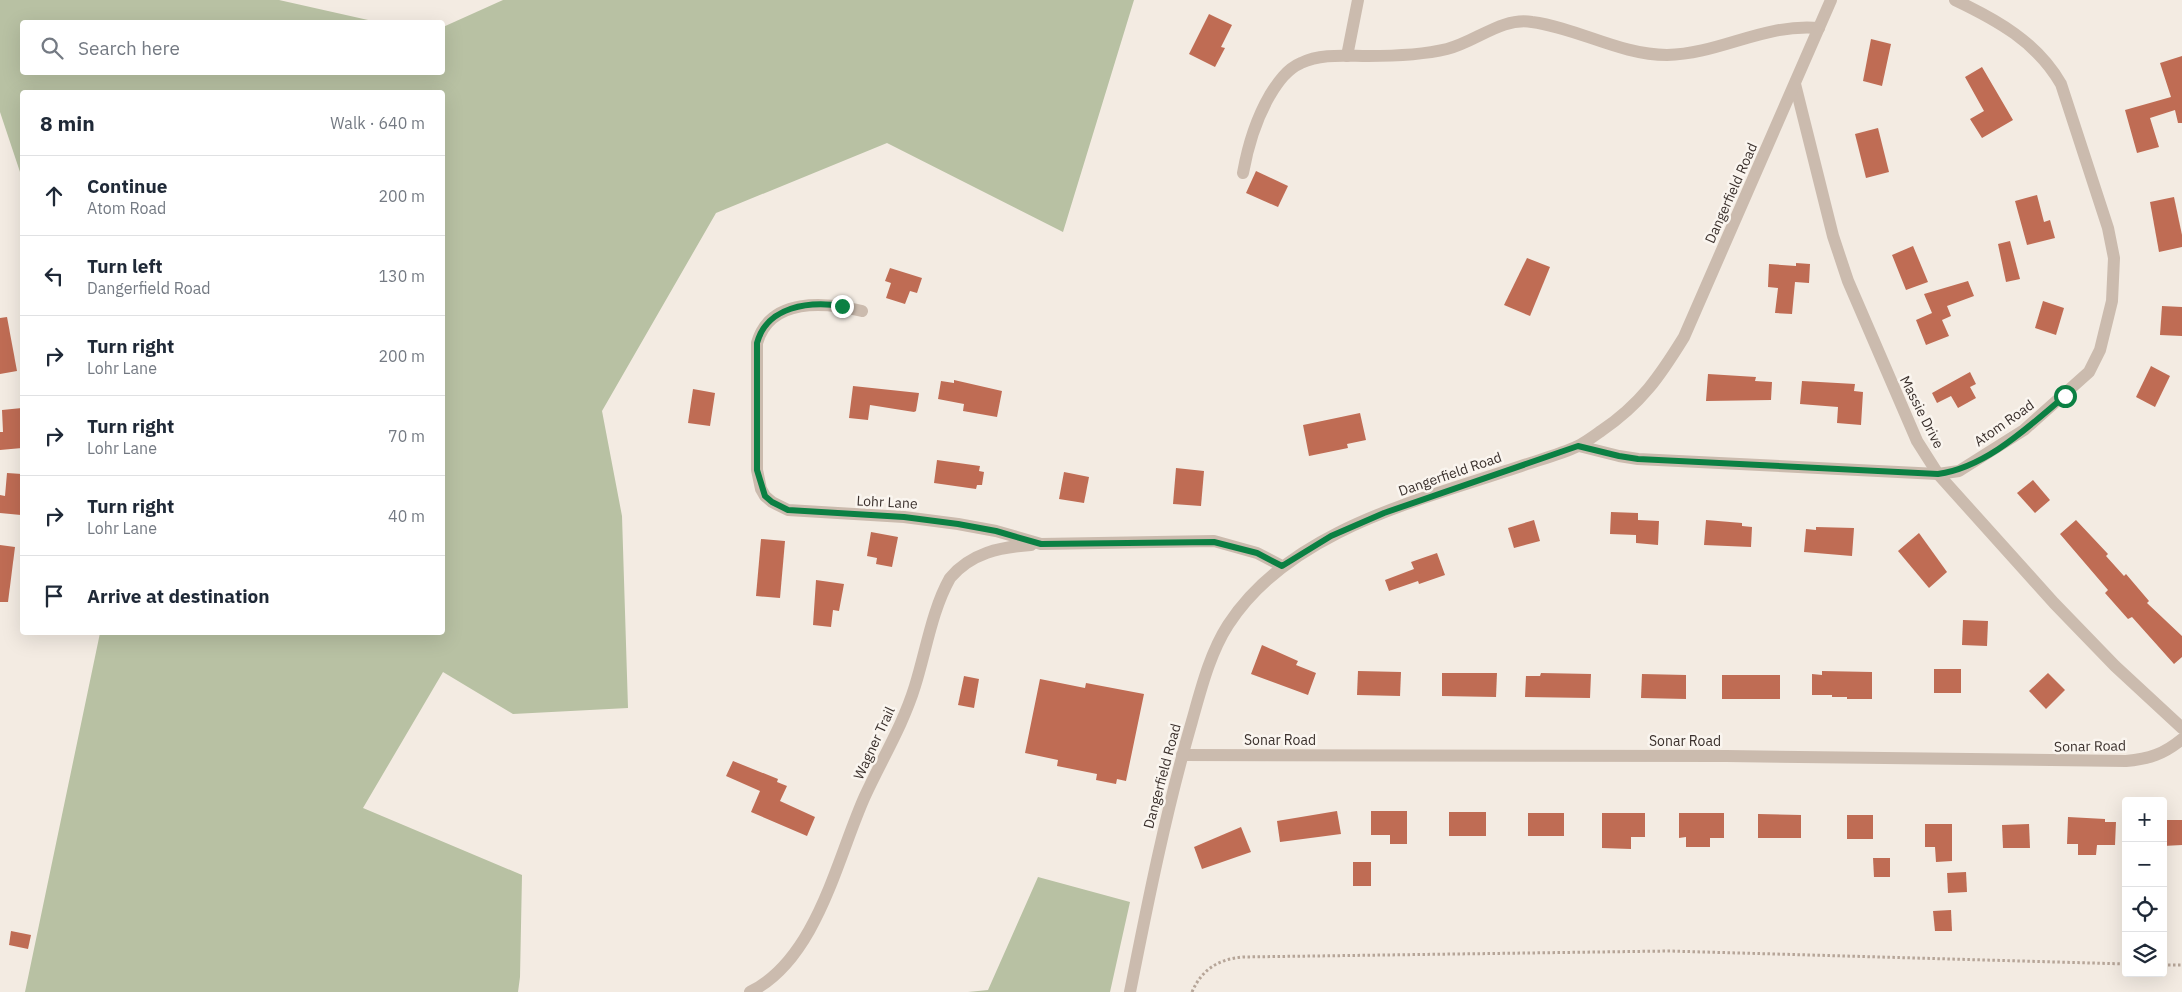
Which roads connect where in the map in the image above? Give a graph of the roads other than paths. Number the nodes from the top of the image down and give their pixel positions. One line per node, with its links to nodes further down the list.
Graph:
1 (1358, 0): 5 (street)
2 (1831, 0): 4 (street, Dangerfield Road)
3 (1955, 0): 10 (street, Atom Road)
4 (1819, 28): 5 (street); 6 (street, Dangerfield Road)
5 (1347, 56): 7 (street)
6 (1795, 84): 9 (street, Dangerfield Road); 10 (street, Massie Drive)
7 (1243, 173)
8 (862, 311): 11 (street, Lohr Lane)
9 (1578, 446): 10 (street, Atom Road); 12 (street, Dangerfield Road)
10 (1938, 474): 13 (street, Massie Drive)
11 (1041, 544): 12 (street, Lohr Lane); 16 (street, Wagner Trail)
12 (1282, 566): 15 (street, Dangerfield Road)
13 (2182, 728)
14 (2182, 739): 15 (street, Sonar Road)
15 (1182, 755): 17 (street, Dangerfield Road)
16 (750, 992)
17 (1130, 992)

